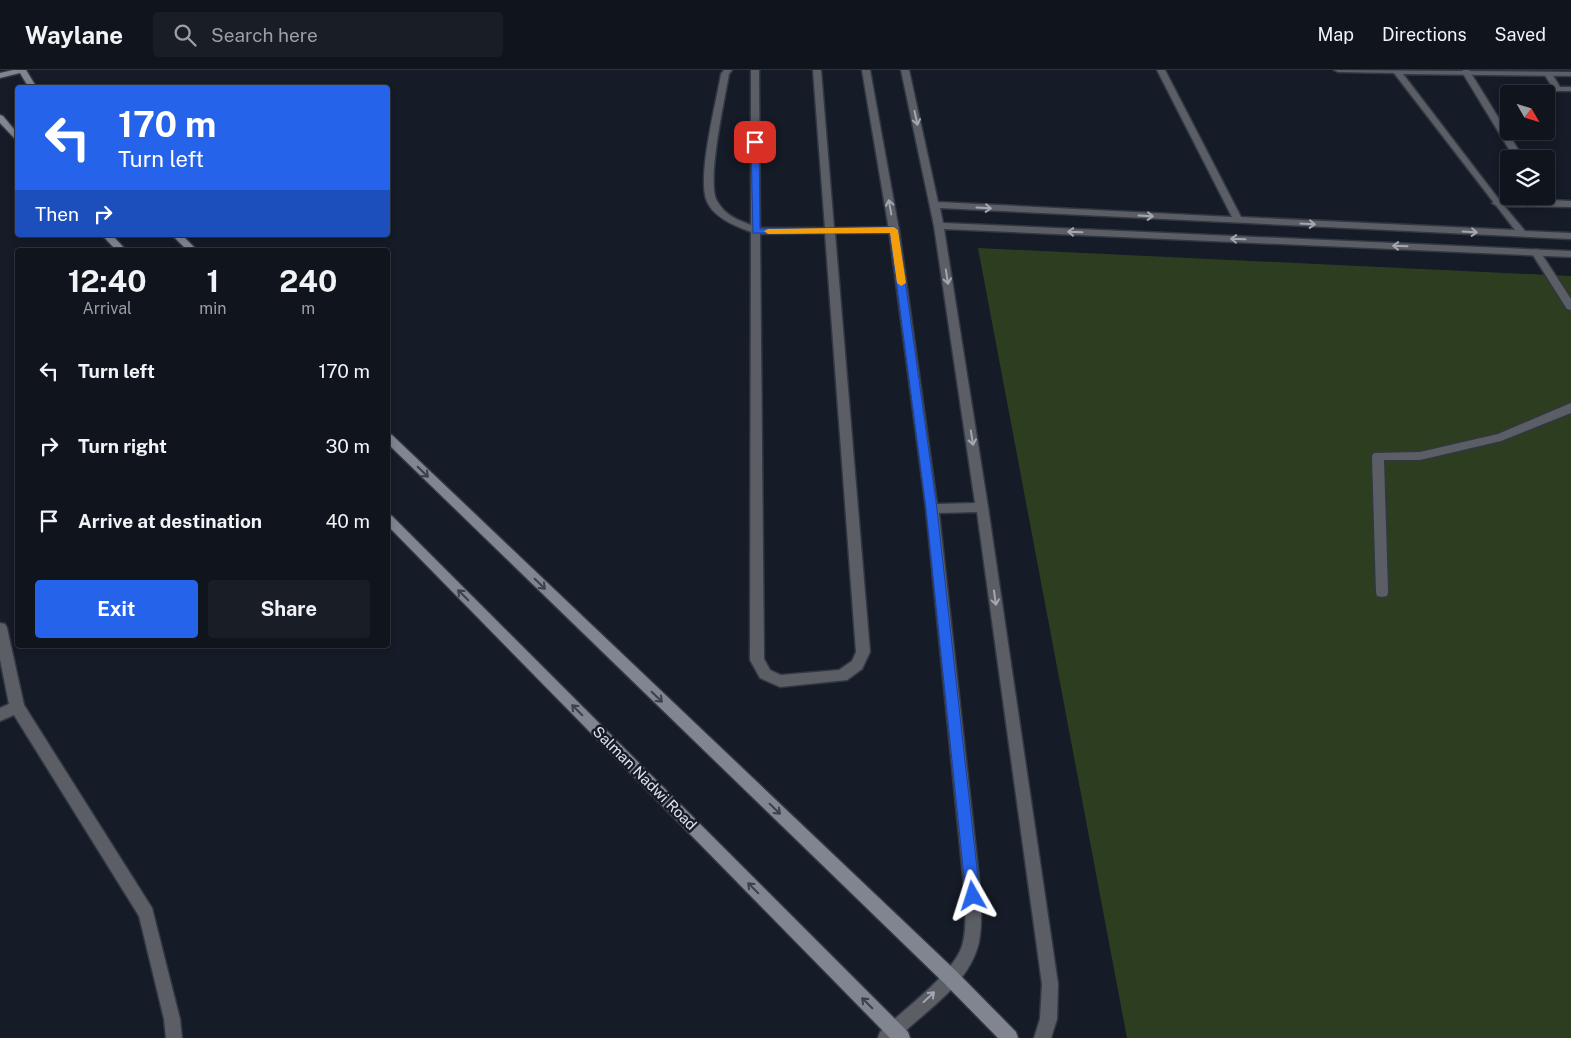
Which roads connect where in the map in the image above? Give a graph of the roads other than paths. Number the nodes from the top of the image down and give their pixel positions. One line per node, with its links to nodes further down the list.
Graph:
1 (22, 70): 13 (street); 14 (street)
2 (728, 70): 27 (street)
3 (755, 70): 27 (street)
4 (817, 70): 28 (street)
5 (866, 70): 26 (street, one-way to 5)
6 (905, 70): 23 (street, one-way to 23)
7 (1161, 70): 24 (street)
8 (1338, 70): 9 (street)
9 (1397, 71): 10 (street); 20 (street)
10 (1466, 72): 11 (street); 18 (street)
11 (1548, 74): 12 (street); 15 (street)
12 (1571, 74)
13 (0, 76)
14 (31, 85)
15 (1571, 89)
16 (0, 118): 17 (street)
17 (15, 136)
18 (1514, 150)
19 (1555, 202): 22 (street)
20 (1497, 203): 21 (street); 29 (street)
21 (1500, 203)
22 (1571, 204)
23 (935, 205): 24 (street, one-way to 24); 25 (street)
24 (1238, 220): 29 (street, one-way to 29)
25 (939, 226): 35 (street, one-way to 25); 40 (street, one-way to 40)
26 (894, 230): 28 (street); 41 (street)
27 (756, 231): 28 (street); 28 (street)
28 (829, 231)
29 (1523, 234): 30 (street)
30 (1571, 236)
31 (109, 237): 33 (street)
32 (179, 237): 34 (street)
33 (120, 248)
34 (190, 248)
35 (1536, 252): 36 (street); 37 (street)
36 (1571, 254)
37 (1571, 307)
38 (1571, 407): 43 (street)
39 (390, 440): 47 (street, one-way to 47)
40 (982, 507): 41 (street); 51 (street, one-way to 51)
41 (932, 509): 47 (street)
42 (390, 521): 48 (street, Salman Nadwi Road, one-way to 42)
43 (1382, 592)
44 (0, 628): 45 (street)
45 (18, 707): 46 (street); 49 (street)
46 (0, 715)
47 (950, 978): 48 (street, one-way to 47); 50 (street)
48 (894, 1035)
49 (174, 1038)
50 (1010, 1038)
51 (1042, 1038)

